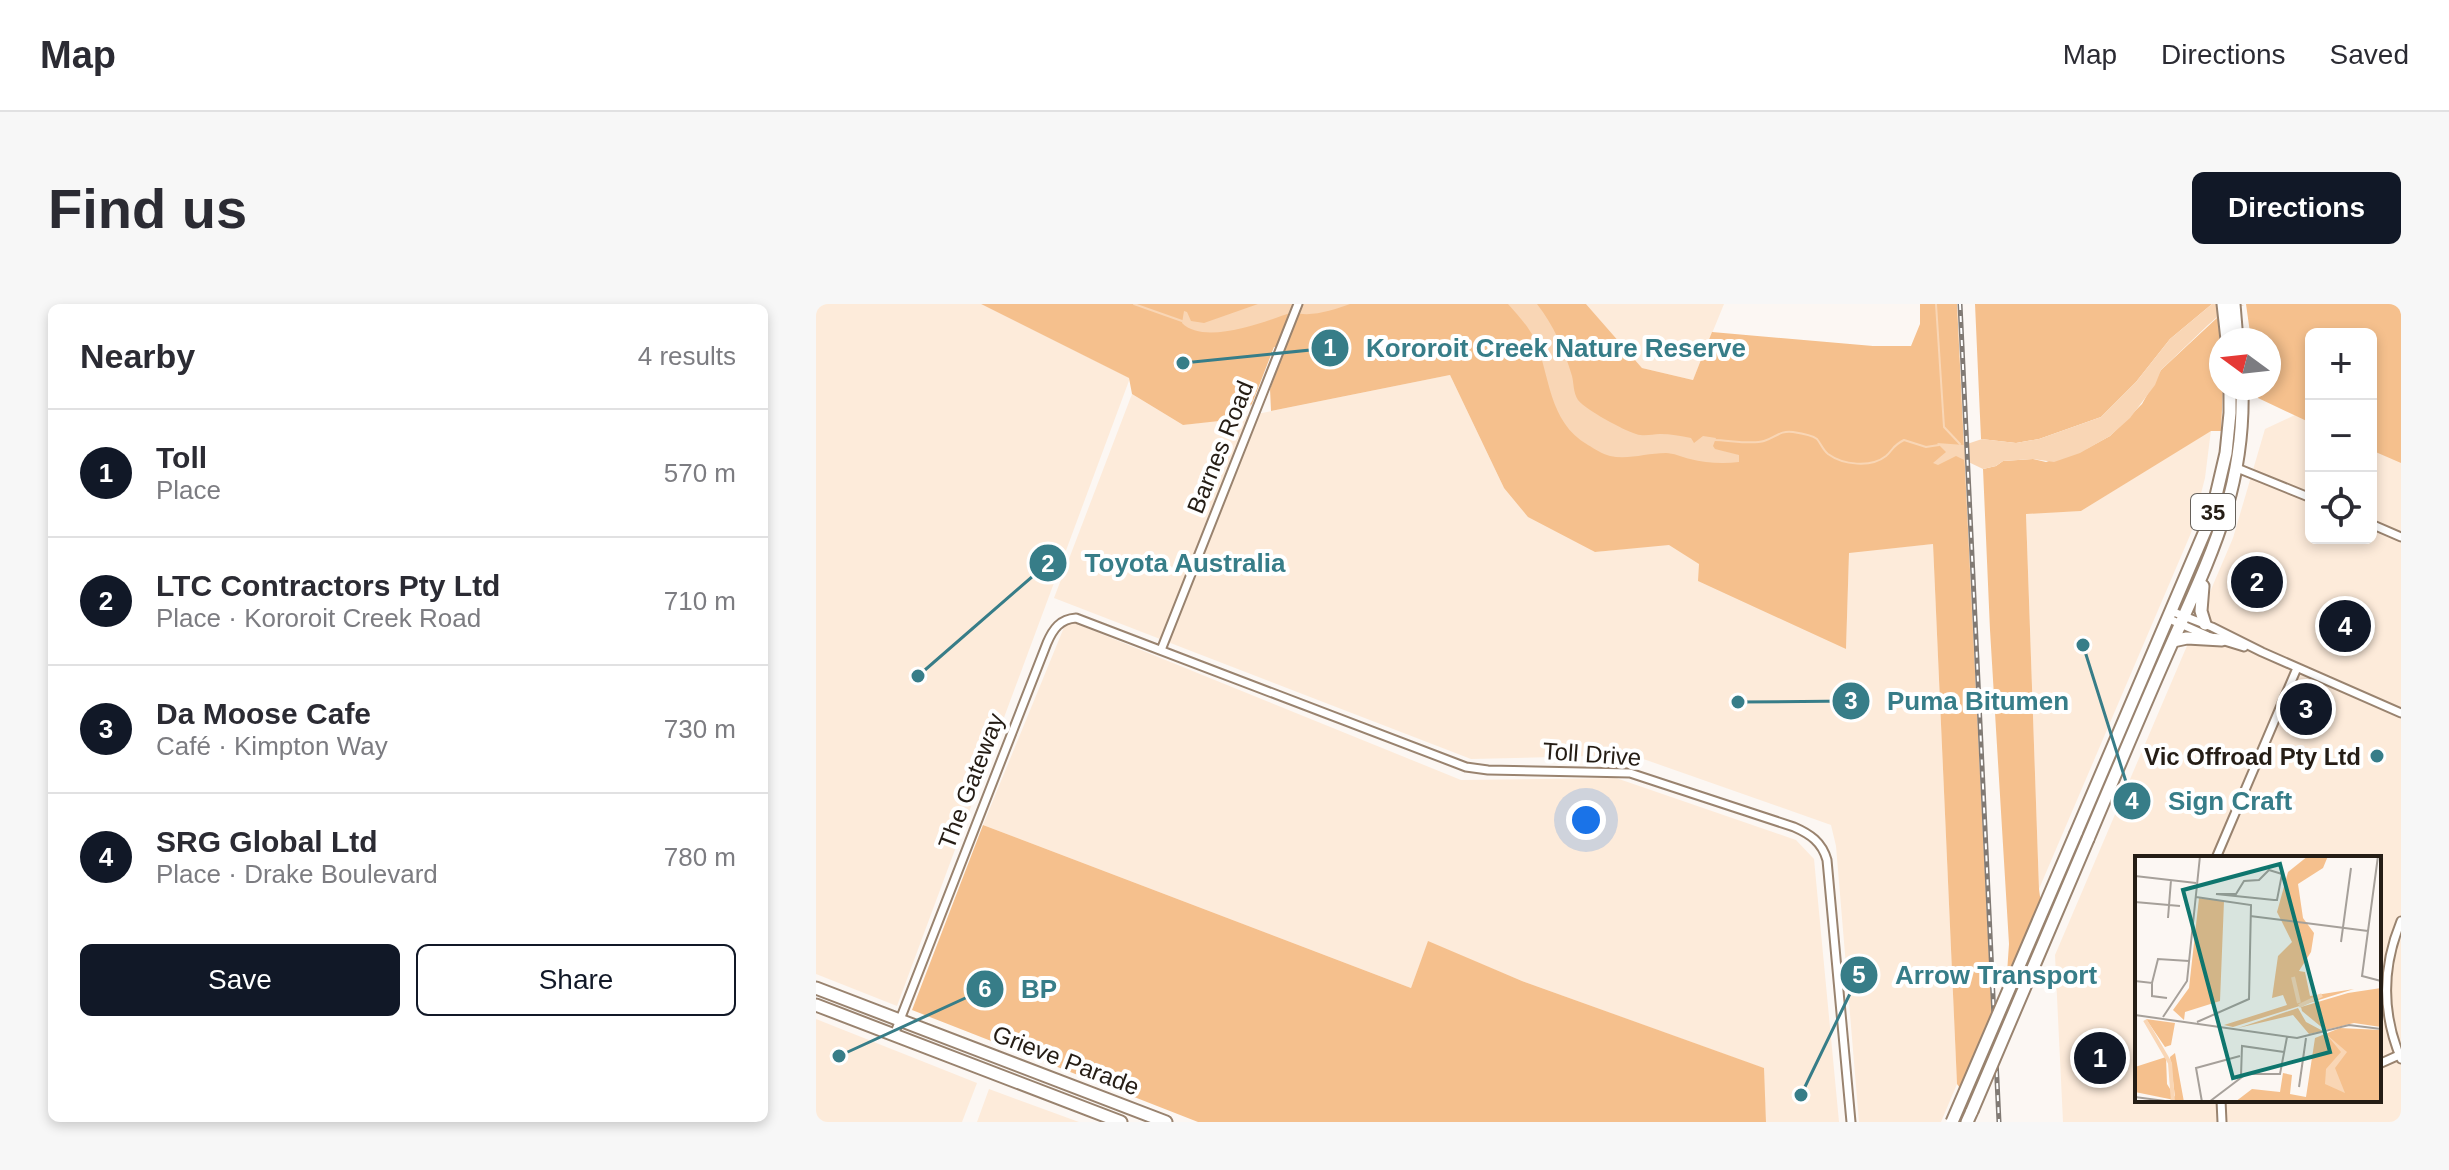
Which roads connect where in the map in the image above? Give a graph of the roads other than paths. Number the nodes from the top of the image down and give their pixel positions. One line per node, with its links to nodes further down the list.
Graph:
1 (1298, 304): 19 (street, Barnes Road)
2 (2223, 304): 4 (main road)
3 (2234, 304): 5 (main road)
4 (2229, 328)
5 (2233, 328)
6 (2230, 400): 13 (main road, 35)
7 (2242, 400): 8 (main road, 35)
8 (2237, 468): 9 (street); 12 (main road, 35)
9 (2305, 496)
10 (2377, 527): 11 (street)
11 (2401, 537)
12 (2210, 558): 14 (main road, 35); 15 (main road)
13 (2169, 615): 14 (street); 35 (main road, 35, bridge)
14 (2183, 620): 15 (street); 16 (street); 17 (main road, 35)
15 (2205, 624): 20 (street)
16 (2222, 640): 17 (main road); 20 (street)
17 (2173, 641): 36 (main road, 35, bridge)
18 (1138, 642): 19 (street, Toll Drive); 27 (street, The Gateway)
19 (1161, 650): 34 (street, Toll Drive)
20 (2262, 652): 21 (street)
21 (2297, 668): 22 (street); 23 (street)
22 (2401, 713)
23 (2217, 856)
24 (2401, 921): 29 (street)
25 (816, 988): 27 (main road, Grieve Parade)
26 (816, 1005): 28 (main road, Grieve Parade)
27 (900, 1019): 28 (street, The Gateway); 33 (main road, Grieve Parade)
28 (894, 1035): 32 (main road, Grieve Parade)
29 (2400, 1057): 30 (street)
30 (2381, 1063)
31 (2221, 1102): 37 (street)
32 (1121, 1122)
33 (1166, 1122)
34 (1851, 1122)
35 (1952, 1122)
36 (1967, 1122)
37 (2222, 1122)

